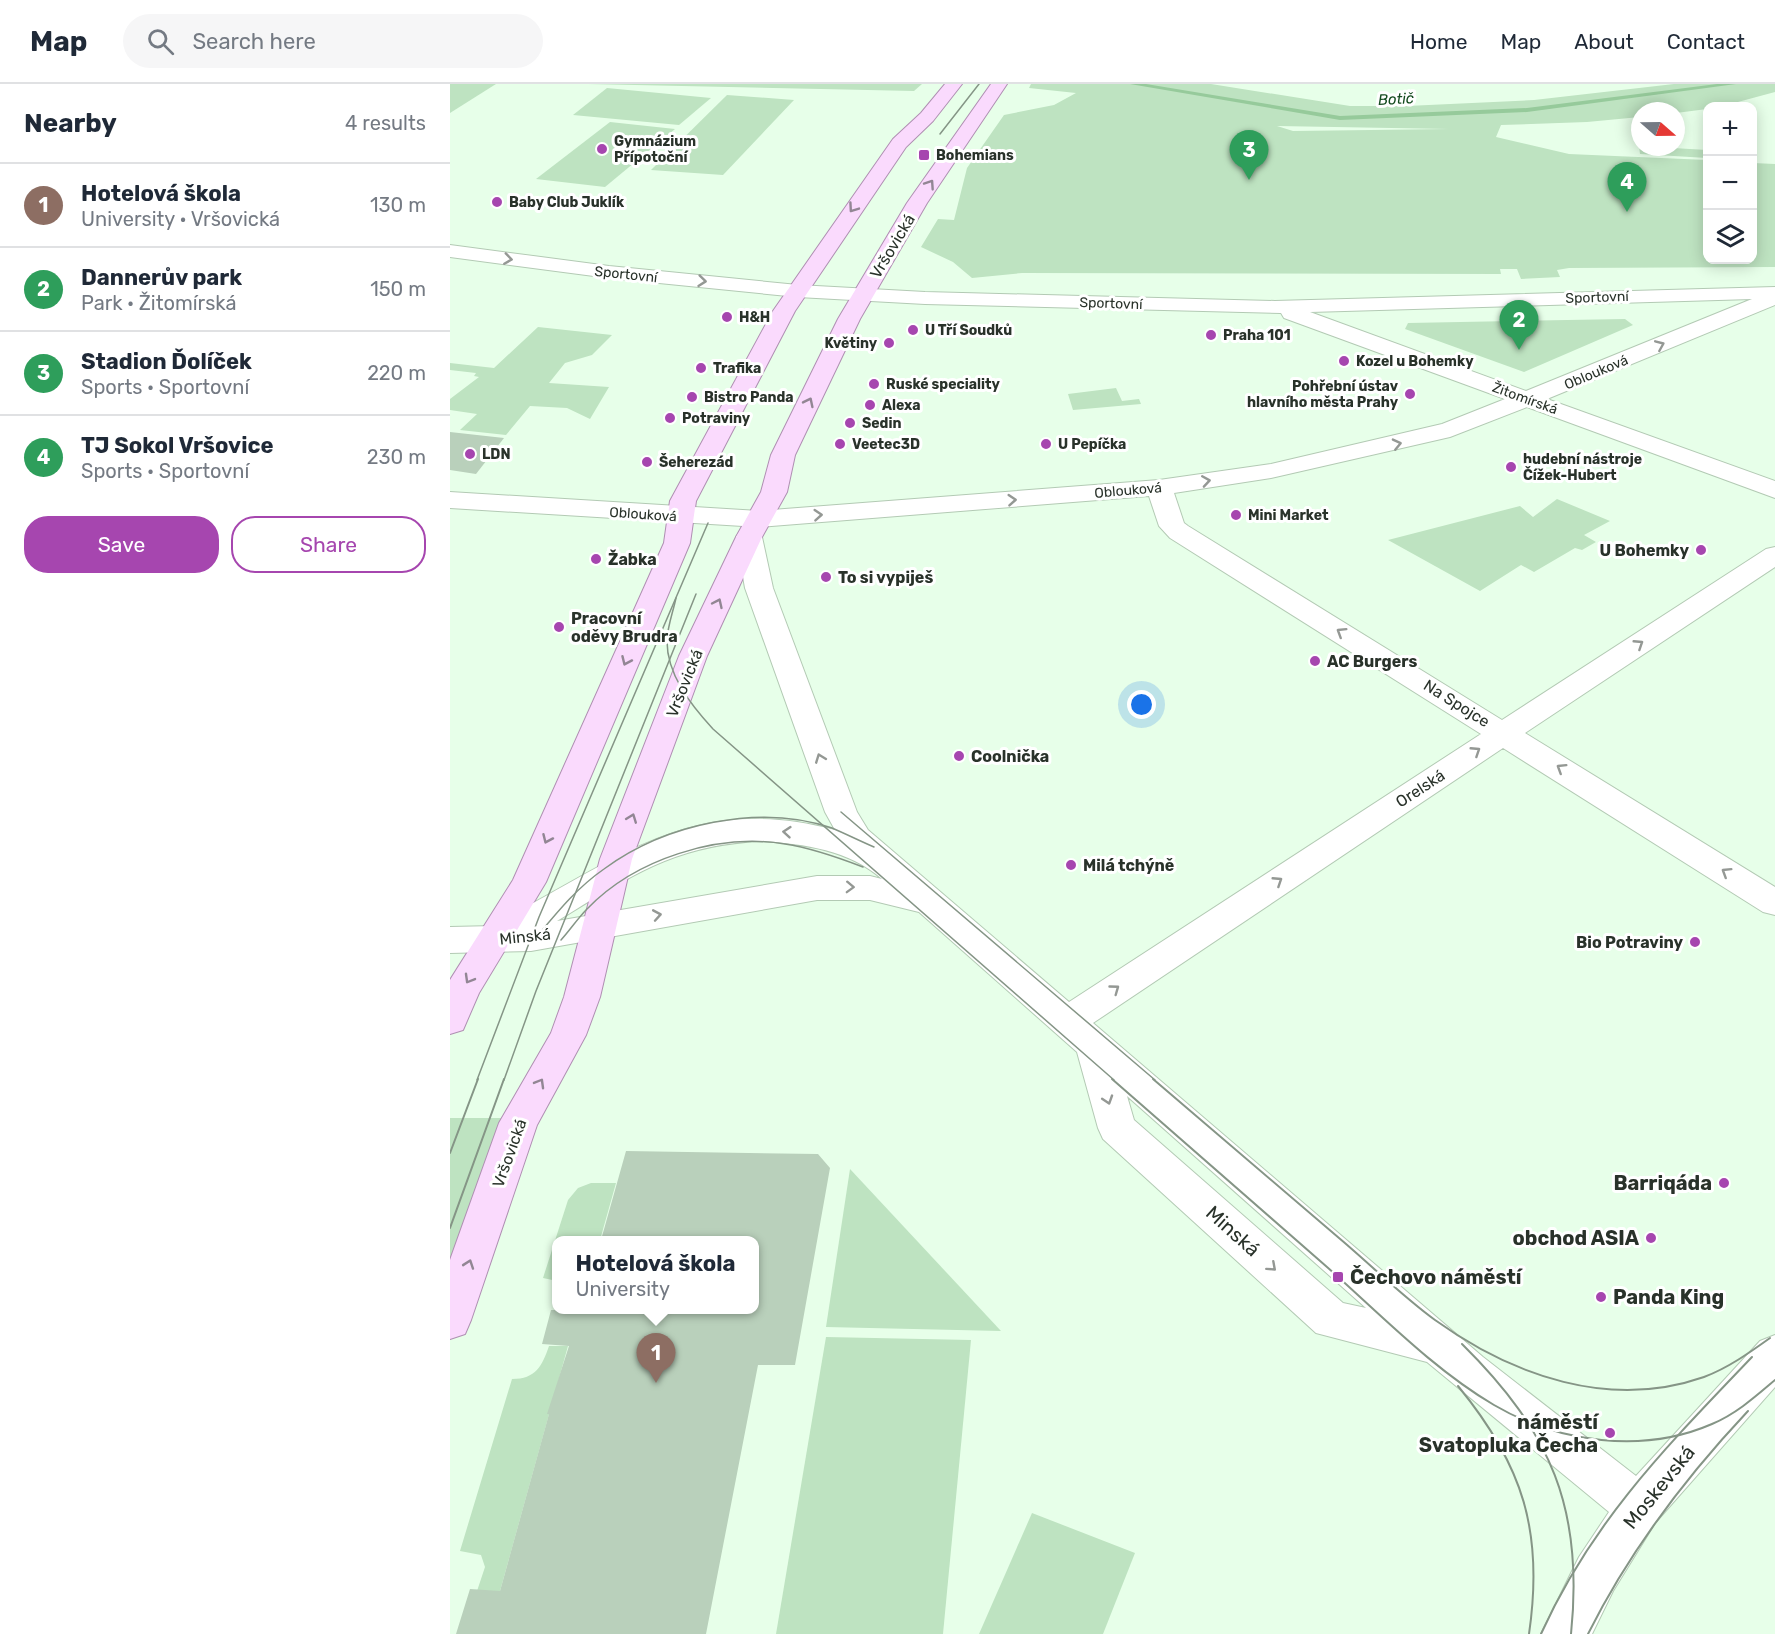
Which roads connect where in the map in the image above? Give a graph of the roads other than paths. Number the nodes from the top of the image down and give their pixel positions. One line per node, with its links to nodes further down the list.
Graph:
1 (954, 84): 4 (main road, one-way to 4)
2 (999, 84): 6 (main road, Vršovická, one-way to 2)
3 (450, 251): 4 (street, Sportovní, one-way to 4)
4 (798, 291): 6 (street, Sportovní); 13 (main road)
5 (1775, 292): 8 (street, Sportovní)
6 (863, 295): 8 (street, Sportovní); 14 (main road, Vršovická, one-way to 6)
7 (1775, 297): 9 (street, Oblouková, one-way to 7)
8 (1275, 307): 9 (street, Žitomírská)
9 (1529, 400): 10 (street, Oblouková, one-way to 9); 11 (street, Žitomírská)
10 (1159, 488): 14 (street, Oblouková, one-way to 10); 16 (street, Na Spojce, one-way to 10)
11 (1775, 490)
12 (450, 500): 13 (street, Oblouková)
13 (681, 516): 14 (street, Oblouková); 23 (main road, one-way to 23)
14 (754, 528): 17 (street, Minská, one-way to 14); 18 (main road, Vršovická, one-way to 14)
15 (1775, 555): 16 (street, Orelská, one-way to 15)
16 (1505, 733): 19 (street, Na Spojce, one-way to 16); 25 (street, Orelská, one-way to 16)
17 (882, 861): 18 (street, Minská, one-way to 18); 20 (street, Minská)
18 (613, 873): 21 (main road, Vršovická); 23 (street, Minská)
19 (1775, 903)
20 (935, 907): 21 (street, Minská, one-way to 20); 25 (street, Minská)
21 (600, 925): 23 (street, Minská); 26 (main road, Vršovická, one-way to 21)
22 (450, 940): 23 (street)
23 (492, 940): 24 (main road, one-way to 24)
24 (450, 1020)
25 (1080, 1033): 28 (street, Minská)
26 (450, 1320)
27 (1775, 1355): 28 (street, Moskevská)
28 (1639, 1506): 29 (street, Moskevská)
29 (1566, 1634)

